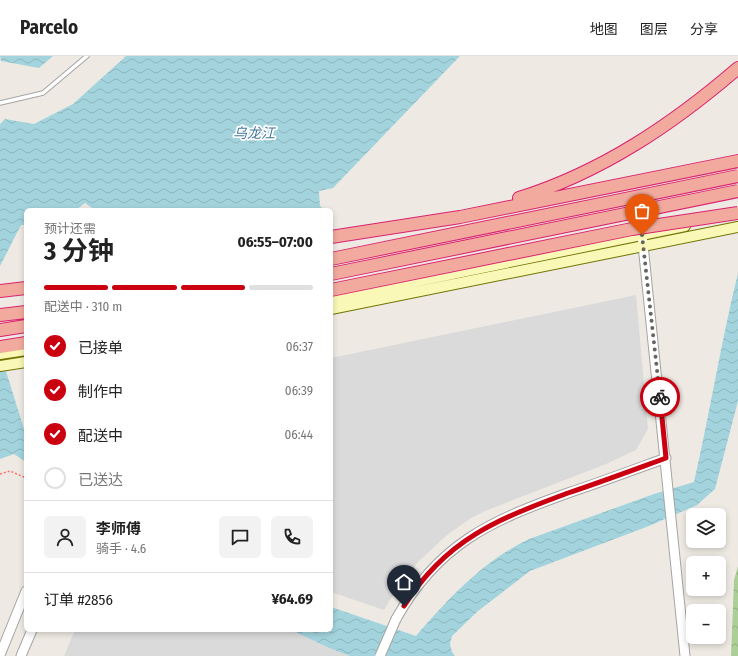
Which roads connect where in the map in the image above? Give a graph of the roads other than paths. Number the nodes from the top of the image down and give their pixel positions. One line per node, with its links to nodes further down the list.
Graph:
1 (87, 56): 3 (lane)
2 (738, 68): 8 (highway)
3 (0, 103)
4 (738, 161): 8 (highway)
5 (738, 176): 13 (highway, bridge)
6 (738, 191): 14 (highway, bridge)
7 (738, 212): 10 (main road); 16 (highway, bridge)
8 (460, 217): 11 (highway)
9 (738, 227): 12 (main road)
10 (642, 235): 12 (street); 18 (main road)
11 (333, 237)
12 (644, 247): 19 (main road); 29 (street)
13 (333, 259)
14 (333, 274)
15 (24, 288): 17 (highway)
16 (333, 290)
17 (0, 291)
18 (333, 299)
19 (333, 309)
20 (24, 312): 21 (highway)
21 (0, 315)
22 (24, 326): 23 (highway)
23 (0, 330)
24 (24, 344): 26 (highway)
25 (24, 350): 26 (main road)
26 (2, 351)
27 (24, 362): 28 (main road)
28 (3, 365)
29 (666, 458): 34 (street, bridge); 35 (street)
30 (24, 596): 32 (street)
31 (31, 632): 33 (street)
32 (0, 655)
33 (21, 656)
34 (380, 656)
35 (685, 656)

